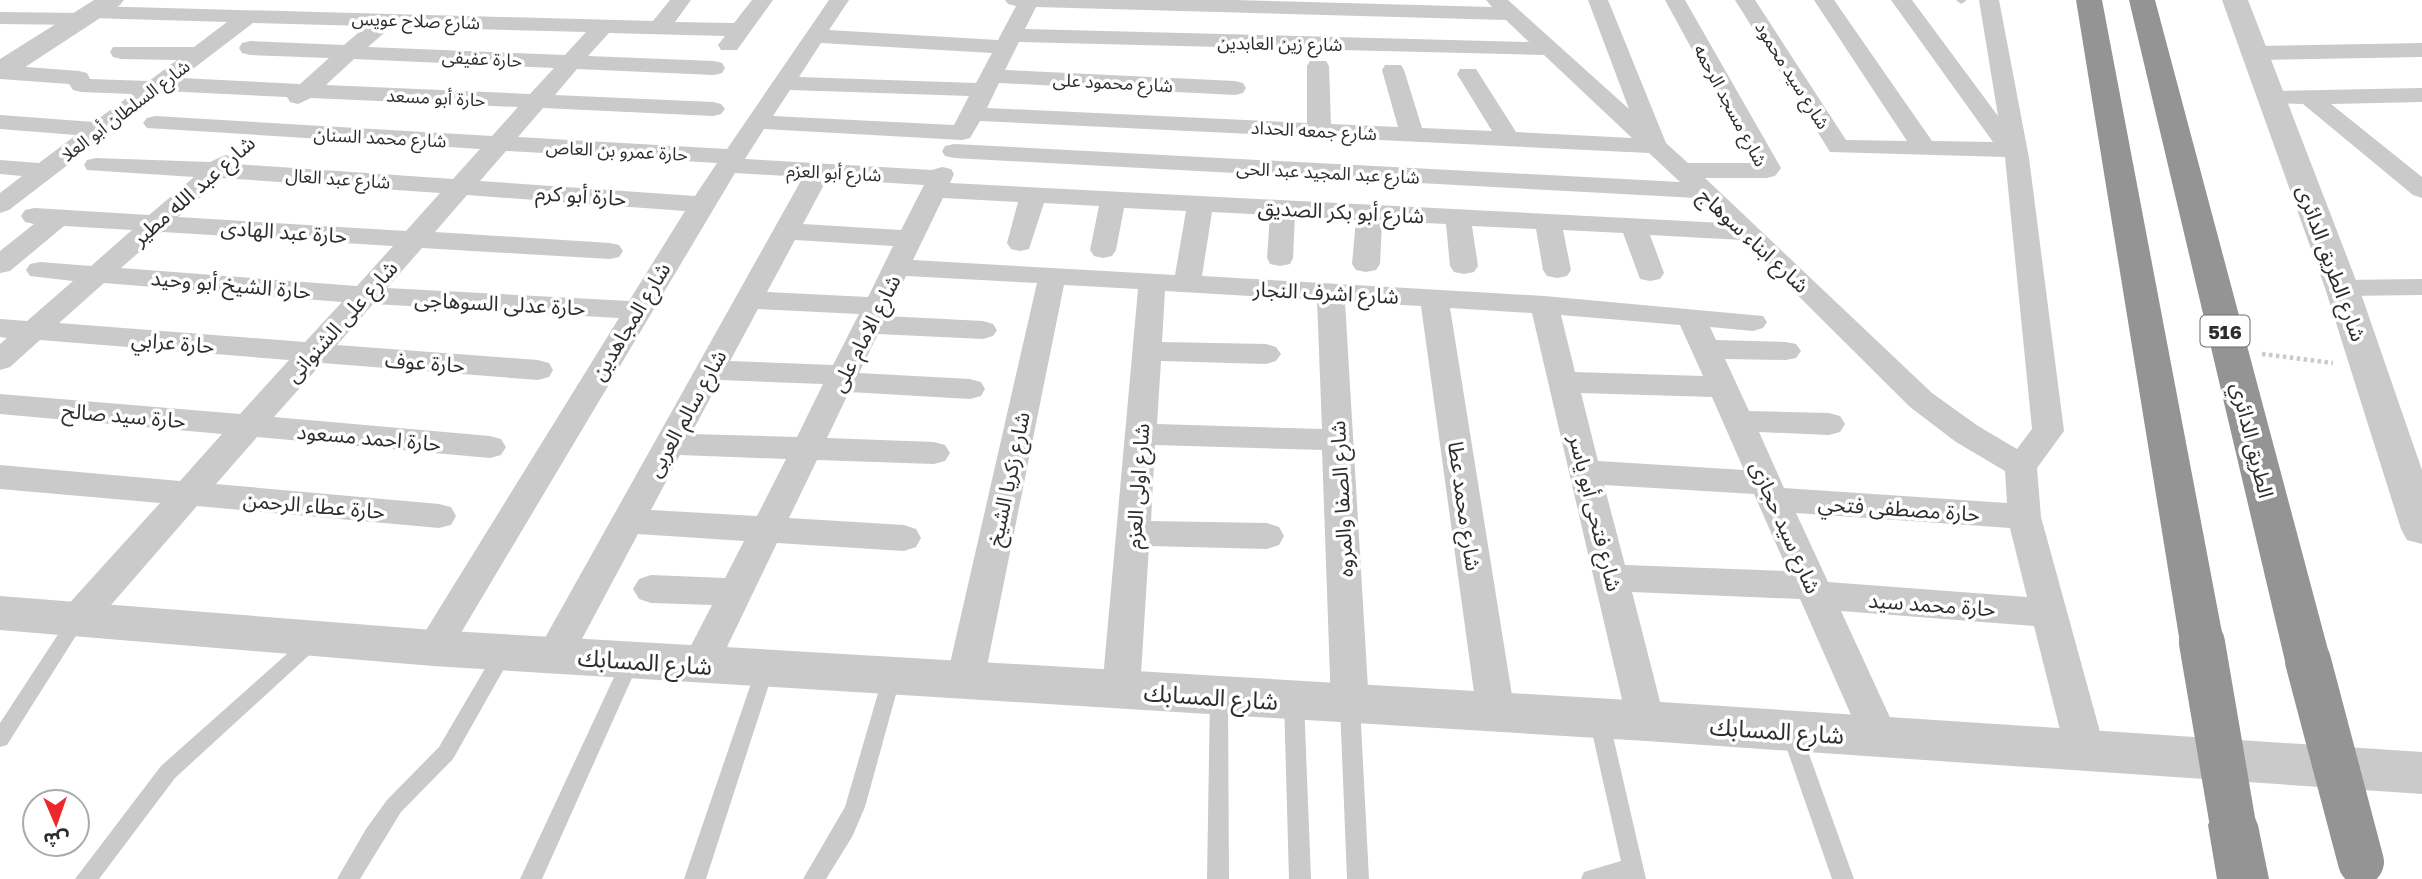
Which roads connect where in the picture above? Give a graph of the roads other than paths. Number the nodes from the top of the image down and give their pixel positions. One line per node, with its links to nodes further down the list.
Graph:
1 (229, 0): 26 (street)
2 (290, 0): 27 (street, شارع السلطان أبو العلا)
3 (360, 0): 28 (street)
4 (479, 0): 31 (street)
5 (681, 0): 33 (street)
6 (763, 0): 34 (street)
7 (839, 0): 35 (street, شارع المجاهدين)
8 (1015, 0): 9 (street)
9 (1028, 0): 19 (street); 36 (street, شارع الامام على)
10 (1598, 0): 72 (street)
11 (1675, 0): 80 (street, شارع مسجد الرحمه)
12 (1745, 0): 73 (street, شارع سيد محمود)
13 (1825, 0): 73 (street)
14 (1901, 0): 74 (street)
15 (1989, 0): 74 (street)
16 (2089, 0): 206 (highway, bridge)
17 (2143, 0): 194 (highway, الطريق الدائري / 516, bridge)
18 (2235, 0): 43 (street, شارع الطريق الدائرى)
19 (1073, 1): 20 (street)
20 (1136, 2): 21 (street)
21 (1216, 3): 22 (street)
22 (1290, 4): 23 (street)
23 (1371, 5): 24 (street)
24 (1504, 7): 39 (street, شارع ابناء سوهاج)
25 (95, 10): 26 (street, شارع صلاح عويس); 29 (street, شارع صلاح عويس); 46 (street)
26 (211, 14): 27 (street, شارع صلاح عويس)
27 (261, 15): 28 (street, شارع صلاح عويس); 44 (street, شارع السلطان أبو العلا)
28 (339, 17): 30 (street, شارع صلاح عويس)
29 (0, 18)
30 (387, 19): 31 (street, شارع صلاح عويس); 42 (street, شارع عبد الله مطير)
31 (457, 21): 32 (street, شارع صلاح عويس)
32 (604, 25): 33 (street, شارع صلاح عويس); 45 (street, شارع على الشنوانى)
33 (660, 27): 34 (street, شارع صلاح عويس)
34 (739, 30): 48 (street)
35 (814, 36): 36 (street, شارع زين العابدين); 51 (street, شارع المجاهدين)
36 (1008, 41): 37 (street, شارع زين العابدين); 61 (street, شارع الامام على)
37 (1245, 43): 39 (street, شارع زين العابدين); 53 (street)
38 (250, 48): 42 (street, حارة عفيفى)
39 (1548, 49): 72 (street, شارع ابناء سوهاج)
40 (2422, 50): 43 (street)
41 (121, 52): 44 (street)
42 (349, 52): 45 (street, حارة عفيفى); 54 (street, شارع عبد الله مطير)
43 (2255, 53): 57 (street, شارع الطريق الدائرى)
44 (197, 54): 52 (street, شارع السلطان أبو العلا)
45 (571, 62): 48 (street, حارة عفيفى); 58 (street, شارع على الشنوانى)
46 (4, 66): 52 (street, حارة أبو مسعد)
47 (1318, 66): 67 (street)
48 (714, 68): 59 (street)
49 (1393, 70): 69 (street)
50 (1468, 74): 70 (street)
51 (783, 83): 61 (street); 63 (street, شارع المجاهدين)
52 (156, 86): 54 (street, حارة أبو مسعد); 66 (street, شارع السلطان أبو العلا)
53 (1235, 88): 61 (street, شارع محمود على); 65 (street)
54 (305, 90): 58 (street, حارة أبو مسعد); 68 (street, شارع عبد الله مطير)
55 (2422, 95): 56 (street)
56 (2308, 97): 57 (street); 85 (street)
57 (2272, 98): 118 (street, شارع الطريق الدائرى)
58 (536, 101): 59 (street, حارة أبو مسعد); 71 (street, شارع على الشنوانى)
59 (688, 108): 60 (street, حارة أبو مسعد)
60 (713, 109)
61 (973, 113): 63 (street); 65 (street, شارع جمعه الحداد); 77 (street, شارع عبد المجيد عبد الحى); 83 (street, شارع الامام على)
62 (0, 122): 66 (street)
63 (758, 122): 75 (street, شارع المجاهدين)
64 (155, 123): 68 (street, شارع محمد السنان)
65 (1228, 126): 67 (street, شارع جمعه الحداد); 77 (street)
66 (99, 130): 81 (street, شارع السلطان أبو العلا)
67 (1319, 130): 69 (street, شارع جمعه الحداد)
68 (260, 131): 71 (street, شارع محمد السنان); 79 (street, شارع عبد الله مطير)
69 (1412, 134): 70 (street, شارع جمعه الحداد)
70 (1508, 138): 72 (street, شارع جمعه الحداد)
71 (499, 142): 75 (street, حارة عمرو بن العاص); 84 (street, شارع على الشنوانى)
72 (1654, 146): 80 (street, شارع ابناء سوهاج)
73 (1924, 148): 74 (street, شارع سيد محمود)
74 (2014, 154): 153 (street)
75 (731, 161): 82 (street, شارع أبو العزم); 89 (street, شارع المجاهدين)
76 (96, 165): 79 (street, شارع عبد العال)
77 (1219, 166): 86 (street, شارع عبد المجيد عبد الحى)
78 (0, 167): 81 (street)
79 (215, 170): 84 (street, شارع عبد العال); 96 (street, شارع عبد الله مطير)
80 (1680, 170): 86 (street, شارع ابناء سوهاج)
81 (44, 171): 91 (street, شارع السلطان أبو العلا)
82 (819, 171): 83 (street, شارع أبو العزم); 98 (street, شارع سالم العربى)
83 (937, 184): 87 (street, شارع أبو بكر الصديق); 100 (street, شارع الامام على)
84 (460, 187): 89 (street, حارة أبو كرم); 101 (street, شارع على الشنوانى)
85 (2422, 190)
86 (1703, 191): 99 (street, شارع ابناء سوهاج)
87 (1033, 195): 88 (street, شارع أبو بكر الصديق); 102 (street)
88 (1113, 200): 90 (street, شارع أبو بكر الصديق); 103 (street)
89 (702, 204): 124 (street, شارع المجاهدين)
90 (1200, 204): 92 (street, شارع أبو بكر الصديق); 116 (street)
91 (0, 205)
92 (1283, 208): 93 (street, شارع أبو بكر الصديق); 105 (street)
93 (1369, 213): 94 (street, شارع أبو بكر الصديق); 106 (street)
94 (1458, 217): 95 (street, شارع أبو بكر الصديق); 108 (street)
95 (1548, 222): 97 (street, شارع أبو بكر الصديق); 111 (street)
96 (156, 223): 101 (street, حارة عبد الهادى); 107 (street, حارة عبد الهادى); 113 (street, شارع عبد الله مطير)
97 (1634, 226): 99 (street, شارع أبو بكر الصديق); 112 (street)
98 (784, 231): 100 (street); 122 (street, شارع سالم العربى)
99 (1749, 232): 153 (street, شارع ابناء سوهاج)
100 (912, 239): 109 (street, شارع الامام على)
101 (413, 240): 104 (street, حارة عبد الهادى); 120 (street, شارع على الشنوانى)
102 (1020, 243)
103 (1103, 250)
104 (610, 251)
105 (1280, 258)
106 (1366, 264)
107 (0, 265)
108 (1464, 266)
109 (898, 267): 114 (street, شارع اشرف النجار); 125 (street, شارع الامام على)
110 (40, 270): 113 (street, حارة الشيخ أبو وحيد)
111 (1557, 270)
112 (1650, 273)
113 (98, 274): 120 (street, حارة الشيخ أبو وحيد); 129 (street, شارع عبد الله مطير)
114 (1052, 276): 115 (street, شارع اشرف النجار); 181 (street, شارع زكريا الشيخ)
115 (1152, 282): 116 (street, شارع اشرف النجار); 132 (street, شارع اولى العزم)
116 (1187, 284): 119 (street, شارع اشرف النجار)
117 (2422, 287): 118 (street)
118 (2342, 288): 162 (street, شارع الطريق الدائرى)
119 (1331, 292): 121 (street, شارع اشرف النجار); 148 (street, شارع الصفا والمروه)
120 (364, 295): 124 (street, حارة عدلى السوهاجى); 134 (street, شارع على الشنوانى)
121 (1434, 298): 123 (street, شارع اشرف النجار); 186 (street, شارع محمد عطا)
122 (747, 300): 125 (street); 138 (street, شارع سالم العربى)
123 (1544, 305): 126 (street, شارع اشرف النجار); 140 (street, شارع فتحى أبو ياسر)
124 (636, 310): 174 (street, شارع المجاهدين)
125 (874, 315): 130 (street); 139 (street, شارع الامام على)
126 (1691, 317): 127 (street, شارع اشرف النجار); 131 (street, شارع سيد حجازى)
127 (1754, 322)
128 (0, 328): 129 (street, حارة عرابي)
129 (35, 329): 134 (street, حارة عرابي); 136 (street, شارع عبد الله مطير)
130 (983, 330)
131 (1706, 349): 133 (street); 141 (street, شارع سيد حجازى)
132 (1147, 351): 135 (street); 147 (street, شارع اولى العزم)
133 (1786, 351)
134 (312, 354): 137 (street, حارة عوف); 146 (street, شارع على الشنوانى)
135 (1266, 354)
136 (0, 360)
137 (538, 370)
138 (709, 370): 139 (street); 149 (street, شارع سالم العربى)
139 (842, 378): 142 (street); 151 (street, شارع الامام على)
140 (1563, 382): 141 (street); 154 (street, شارع فتحى أبو ياسر)
141 (1723, 387): 144 (street, شارع سيد حجازى)
142 (970, 389)
143 (0, 404): 146 (street, حارة سيد صالح)
144 (1739, 421): 145 (street); 156 (street, شارع سيد حجازى)
145 (1829, 424)
146 (247, 426): 150 (street, حارة احمد مسعود); 157 (street, شارع على الشنوانى)
147 (1140, 434): 148 (street); 163 (street, شارع اولى العزم)
148 (1338, 440): 185 (street, شارع الصفا والمروه)
149 (669, 444): 151 (street); 160 (street, شارع سالم العربى)
150 (490, 447)
151 (807, 450): 152 (street); 161 (street, شارع الامام على)
152 (934, 453)
153 (2021, 466): 159 (street)
154 (1586, 472): 156 (street, حارة مصطفى فتحي); 166 (street, شارع فتحى أبو ياسر)
155 (0, 477): 157 (street, حارة عطاء الرحمن)
156 (1770, 491): 159 (street, حارة مصطفى فتحي); 168 (street, شارع سيد حجازى)
157 (188, 494): 158 (street, حارة عطاء الرحمن); 172 (street, شارع على الشنوانى)
158 (439, 516)
159 (2024, 517): 170 (street)
160 (627, 521): 161 (street); 176 (street, شارع سالم العربى)
161 (767, 528): 165 (street); 169 (street, شارع الامام على)
162 (2422, 529)
163 (1133, 533): 164 (street); 182 (street, شارع اولى العزم)
164 (1266, 536)
165 (904, 538)
166 (1611, 578): 168 (street, حارة محمد سيد); 188 (street, شارع فتحى أبو ياسر)
167 (651, 589): 169 (street)
168 (1814, 591): 170 (street, حارة محمد سيد); 190 (street, شارع سيد حجازى)
169 (736, 592): 178 (street, شارع الامام على)
170 (2049, 613): 192 (street)
171 (3, 617): 172 (street, شارع المسابك)
172 (78, 618): 173 (street, شارع المسابك); 191 (lane)
173 (317, 638): 174 (street, شارع المسابك); 196 (lane)
174 (433, 648): 175 (street, شارع المسابك)
175 (504, 653): 176 (street, شارع المسابك); 197 (lane)
176 (554, 656): 177 (street, شارع المسابك)
177 (631, 660): 178 (street, شارع المسابك); 198 (lane)
178 (700, 665): 179 (street, شارع المسابك)
179 (765, 669): 180 (street, شارع المسابك); 199 (lane)
180 (892, 677): 181 (street, شارع المسابك); 200 (lane)
181 (965, 681): 182 (street, شارع المسابك)
182 (1121, 690): 183 (street, شارع المسابك)
183 (1219, 696): 184 (street, شارع المسابك); 201 (lane)
184 (1294, 701): 185 (street, شارع المسابك); 202 (lane)
185 (1350, 705): 186 (street, شارع المسابك); 203 (lane)
186 (1496, 714): 187 (street, شارع المسابك)
187 (1599, 719): 188 (street, شارع المسابك); 195 (lane)
188 (1646, 722): 189 (street, شارع المسابك)
189 (1791, 732): 190 (street, شارع المسابك); 205 (lane)
190 (1880, 737): 192 (street, شارع المسابك)
191 (0, 739)
192 (2085, 750): 193 (street, شارع المسابك)
193 (2422, 773)
194 (2363, 870)
195 (1634, 875): 204 (lane)
196 (86, 879)
197 (348, 879)
198 (531, 879)
199 (695, 879)
200 (814, 879)
201 (1218, 879)
202 (1300, 879)
203 (1358, 879)
204 (1592, 879)
205 (1843, 879)
206 (2243, 879)

